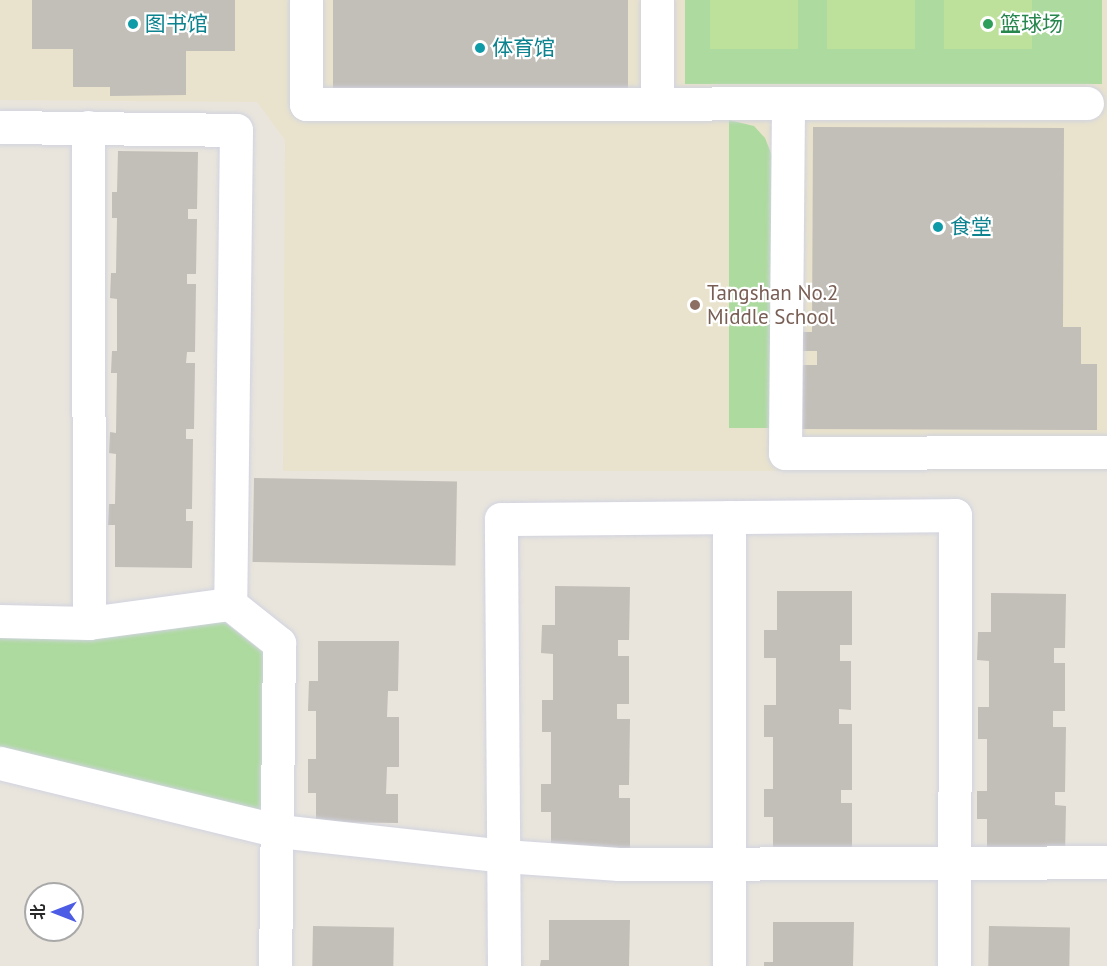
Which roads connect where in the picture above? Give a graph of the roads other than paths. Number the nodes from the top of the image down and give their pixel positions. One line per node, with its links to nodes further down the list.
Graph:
1 (306, 0): 4 (street)
2 (657, 0): 4 (street)
3 (1087, 103): 5 (street)
4 (657, 104): 5 (street)
5 (788, 105): 8 (street)
6 (0, 127): 7 (street)
7 (88, 127): 10 (street); 12 (street)
8 (1107, 452)
9 (729, 517): 15 (street); 17 (street); 18 (street)
10 (230, 604): 12 (street); 14 (street)
11 (0, 621): 12 (street)
12 (89, 623)
13 (0, 763): 14 (street)
14 (279, 831): 15 (street); 19 (street)
15 (504, 856): 17 (street); 20 (street)
16 (1107, 862): 18 (street)
17 (729, 863): 18 (street); 21 (street)
18 (955, 864): 22 (street)
19 (275, 966)
20 (504, 966)
21 (729, 966)
22 (954, 966)

